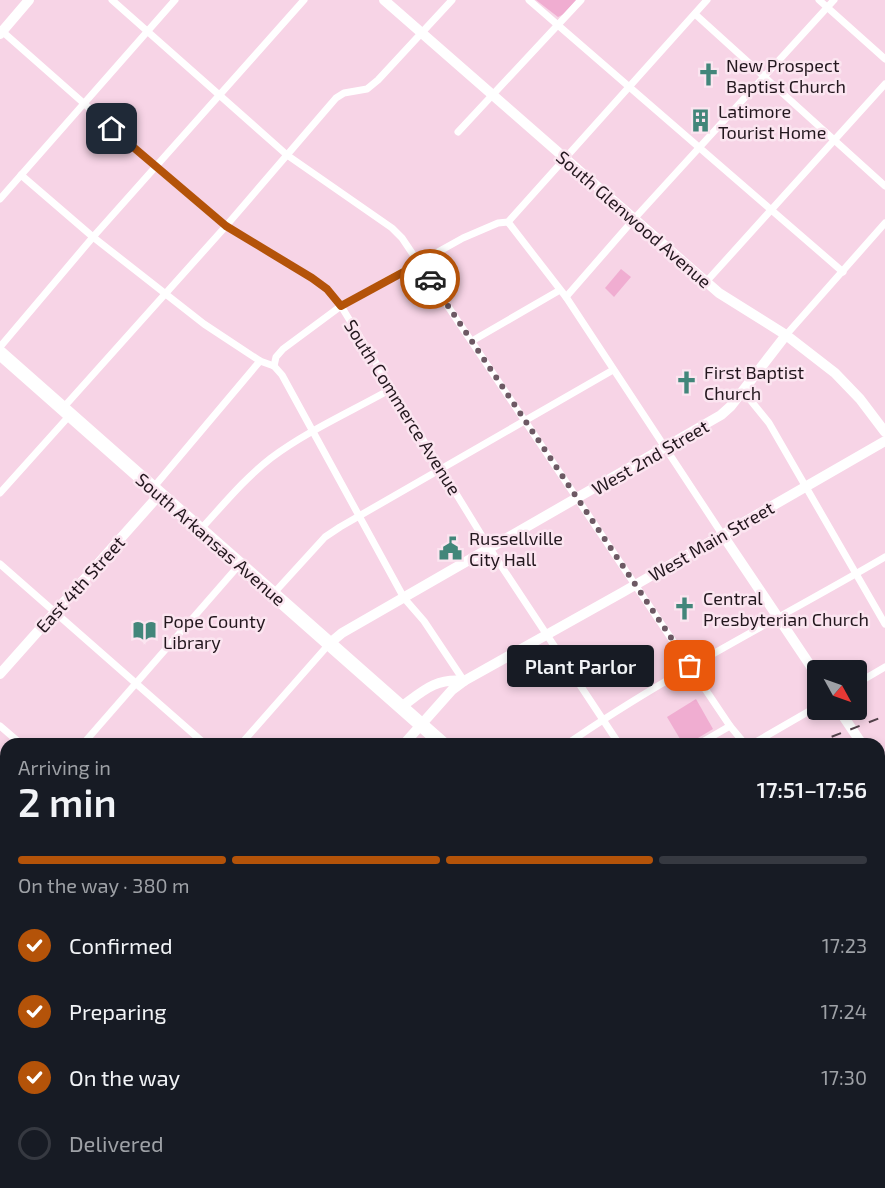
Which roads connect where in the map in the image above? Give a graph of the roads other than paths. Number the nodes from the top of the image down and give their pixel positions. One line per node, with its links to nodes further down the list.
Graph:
1 (29, 0): 17 (street)
2 (112, 0): 15 (street)
3 (175, 0): 15 (street)
4 (304, 0): 23 (street)
5 (384, 0): 16 (street, South Glenwood Avenue)
6 (452, 0): 16 (street)
7 (529, 0): 14 (street)
8 (580, 0): 14 (street)
9 (708, 0): 13 (street)
10 (819, 0): 12 (street)
11 (834, 0): 12 (street)
12 (827, 8): 18 (street); 19 (street)
13 (695, 14): 19 (street); 21 (street)
14 (558, 25): 21 (street); 22 (street)
15 (147, 31): 23 (street); 24 (street)
16 (422, 32): 22 (street, South Glenwood Avenue); 28 (street)
17 (1, 33): 24 (street, South Commerce Avenue)
18 (885, 59)
19 (764, 77): 26 (street); 27 (street)
20 (885, 84): 26 (street)
21 (629, 88): 27 (street); 29 (street)
22 (494, 94): 25 (street); 29 (street, South Glenwood Avenue)
23 (218, 95): 28 (street); 30 (street)
24 (83, 103): 30 (street, South Commerce Avenue); 31 (street)
25 (458, 132)
26 (834, 140): 33 (street); 36 (street)
27 (699, 148): 36 (street); 37 (street)
28 (287, 155): 40 (street); 42 (street)
29 (565, 159): 37 (street, South Glenwood Avenue); 38 (street)
30 (156, 167): 40 (street, South Commerce Avenue); 41 (street)
31 (21, 175): 34 (street); 41 (street)
32 (0, 186): 34 (street)
33 (885, 186)
34 (6, 192): 35 (street)
35 (0, 199)
36 (771, 210): 43 (street); 44 (street)
37 (634, 219): 44 (street, South Glenwood Avenue); 47 (street)
38 (508, 222): 42 (street); 45 (street)
39 (885, 223): 43 (street, West 2nd Street)
40 (226, 226): 46 (street); 48 (street, South Commerce Avenue)
41 (93, 237): 46 (street); 51 (street)
42 (420, 263): 48 (street); 50 (street)
43 (843, 272): 49 (street, West 2nd Street)
44 (706, 282): 49 (street, South Glenwood Avenue)
45 (560, 290): 47 (street); 50 (street)
46 (166, 293): 53 (street); 58 (street)
47 (566, 297): 55 (street)
48 (341, 306): 54 (street); 56 (street, South Commerce Avenue)
49 (786, 336): 57 (street, West 2nd Street); 61 (street, South Glenwood Avenue)
50 (472, 341): 59 (street)
51 (0, 347)
52 (0, 353): 58 (highway, South Arkansas Avenue)
53 (260, 361): 54 (street); 66 (street)
54 (274, 366): 60 (street)
55 (613, 370): 59 (street); 63 (street)
56 (391, 389): 60 (street); 64 (street, South Commerce Avenue)
57 (743, 391): 63 (street, West 2nd Street); 65 (street)
58 (66, 411): 66 (highway, South Arkansas Avenue); 67 (street)
59 (525, 420): 64 (street); 68 (street)
60 (314, 432): 69 (street); 70 (street)
61 (885, 432)
62 (885, 441): 65 (street, West Main Street)
63 (664, 447): 68 (street, West 2nd Street); 71 (street)
64 (441, 469): 69 (street); 72 (street, South Commerce Avenue)
65 (806, 486): 71 (street, West Main Street); 76 (street)
66 (156, 491): 70 (highway, South Arkansas Avenue); 80 (street, East 4th Street)
67 (0, 493)
68 (579, 499): 72 (street, West 2nd Street); 77 (street)
69 (359, 515): 78 (street); 79 (street)
70 (200, 530): 75 (highway, South Arkansas Avenue)
71 (722, 534): 77 (street, West Main Street); 81 (street)
72 (490, 549): 79 (street, West 2nd Street); 83 (street, South Commerce Avenue)
73 (885, 557): 76 (street)
74 (0, 564): 80 (street)
75 (240, 564): 78 (highway, South Arkansas Avenue); 91 (street)
76 (856, 573): 81 (street); 82 (street)
77 (636, 584): 83 (street, West Main Street); 86 (street)
78 (273, 594): 84 (highway, South Arkansas Avenue)
79 (404, 598): 84 (street, West 2nd Street); 90 (street)
80 (55, 612): 88 (street, East 4th Street); 91 (street)
81 (778, 618): 85 (street); 86 (street)
82 (885, 624)
83 (547, 633): 90 (street, West Main Street); 94 (street, South Commerce Avenue)
84 (330, 644): 92 (highway, South Arkansas Avenue); 102 (street)
85 (807, 661)
86 (690, 666): 94 (street); 98 (street)
87 (885, 667): 89 (street)
88 (0, 674)
89 (867, 678)
90 (464, 681): 92 (street); 96 (street, West Main Street)
91 (137, 683): 100 (street); 101 (street)
92 (401, 707): 96 (highway, South Arkansas Avenue)
93 (807, 712): 109 (street)
94 (603, 719): 105 (street); 106 (street, South Commerce Avenue)
95 (846, 720): 110 (street)
96 (421, 724): 103 (street, West Main Street); 104 (highway, South Arkansas Avenue)
97 (0, 726): 99 (street)
98 (730, 726): 107 (street); 108 (street)
99 (14, 738)
100 (88, 738)
101 (198, 738)
102 (246, 738)
103 (409, 738)
104 (436, 738)
105 (576, 738)
106 (615, 738)
107 (709, 738)
108 (740, 738)
109 (763, 738)
110 (858, 738)

